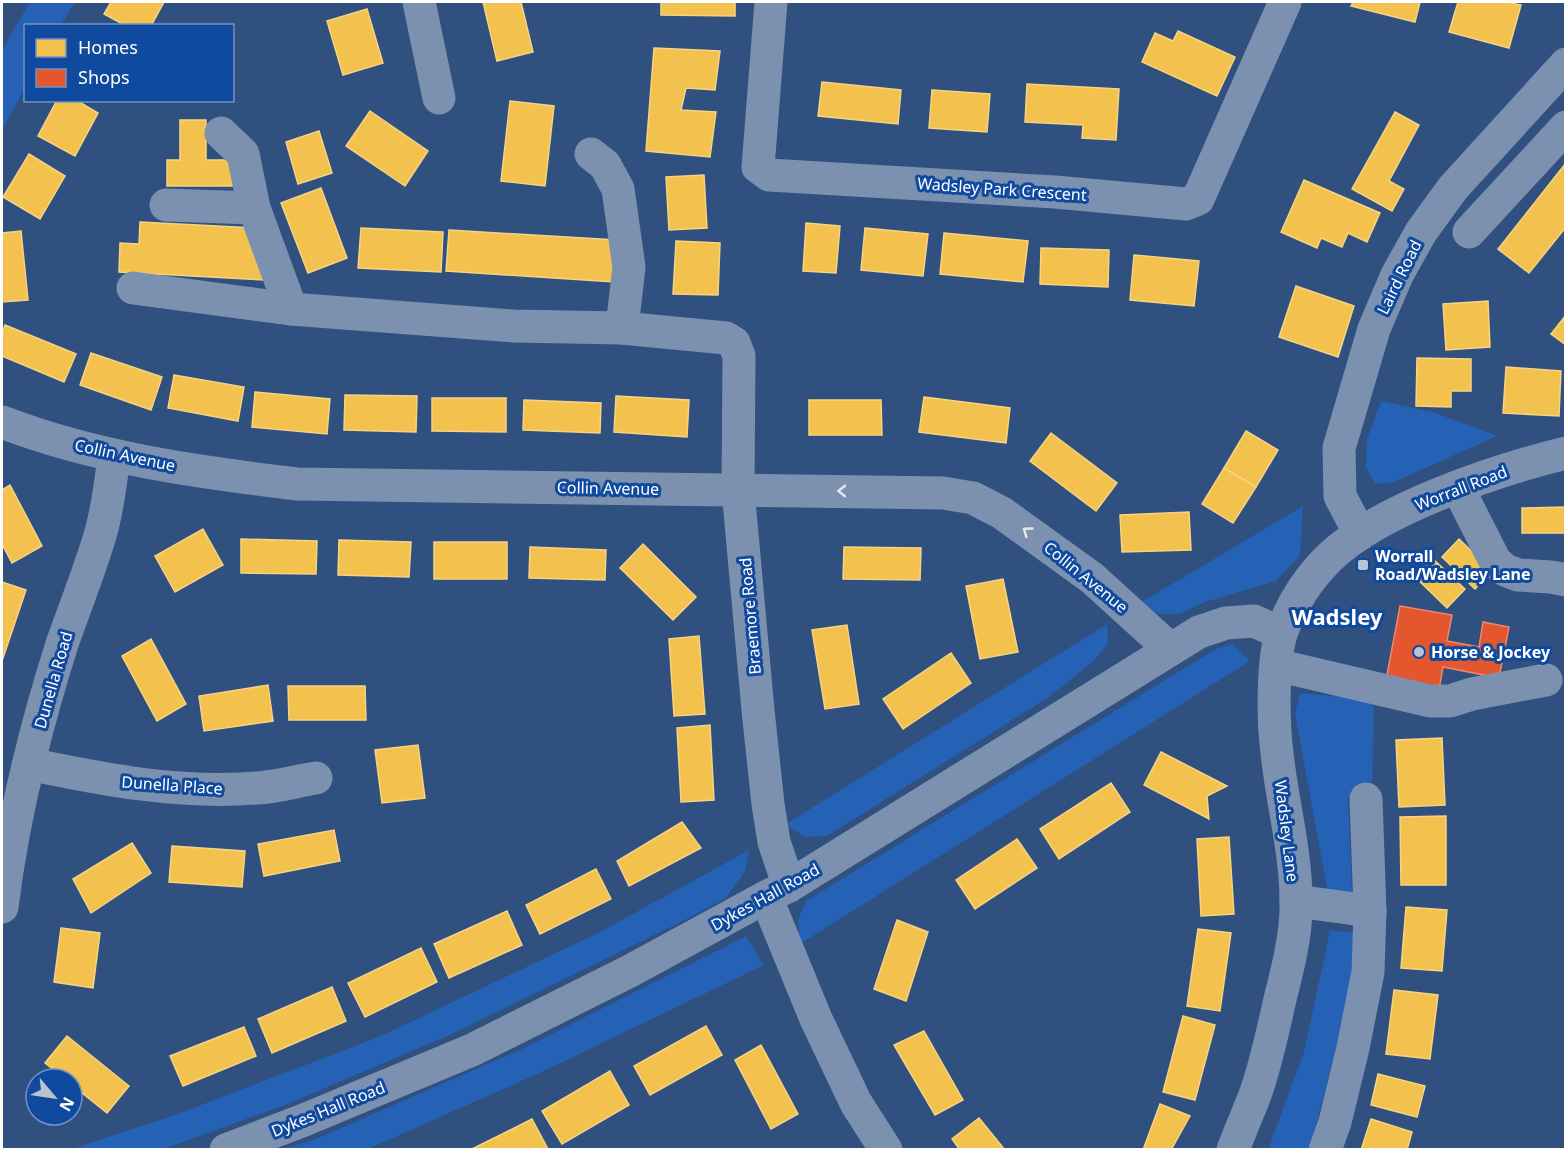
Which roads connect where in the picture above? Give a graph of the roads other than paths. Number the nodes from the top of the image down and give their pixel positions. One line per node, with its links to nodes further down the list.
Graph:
1 (420, 2): 6 (street)
2 (771, 2): 3 (street, Wadsley Park Crescent)
3 (1285, 2)
4 (1566, 64): 5 (street, Laird Road)
5 (1541, 90): 7 (street); 22 (street, Laird Road)
6 (439, 98)
7 (1566, 112)
8 (1566, 127): 13 (street)
9 (221, 133): 12 (street)
10 (591, 154): 16 (street)
11 (166, 204): 12 (street)
12 (254, 208): 15 (street)
13 (1469, 232)
14 (134, 288): 15 (street)
15 (291, 309): 16 (street)
16 (622, 328): 21 (street, Braemore Road)
17 (2, 422): 19 (street, Collin Avenue)
18 (1566, 453): 20 (street, Worrall Road)
19 (114, 456): 21 (street, Collin Avenue); 28 (street, Dunella Road)
20 (1458, 488): 22 (street, Worrall Road); 23 (street)
21 (738, 490): 25 (street, Collin Avenue, one-way to 21); 32 (street, Braemore Road)
22 (1360, 534): 24 (street, Wadsley Lane)
23 (1566, 580)
24 (1281, 633): 25 (street, Dykes Hall Road); 26 (street, Wadsley Lane)
25 (1169, 648): 32 (street, Dykes Hall Road)
26 (1276, 665): 27 (street); 33 (street, Wadsley Lane)
27 (1546, 680)
28 (29, 764): 29 (street, Dunella Place); 31 (street, Dunella Road)
29 (316, 778)
30 (1366, 799): 34 (street)
31 (3, 889)
32 (777, 892): 35 (street, Dykes Hall Road); 36 (street, Braemore Road)
33 (1296, 902): 34 (street); 37 (street, Wadsley Lane)
34 (1370, 911): 38 (street)
35 (226, 1149)
36 (886, 1149)
37 (1233, 1149)
38 (1326, 1149)

